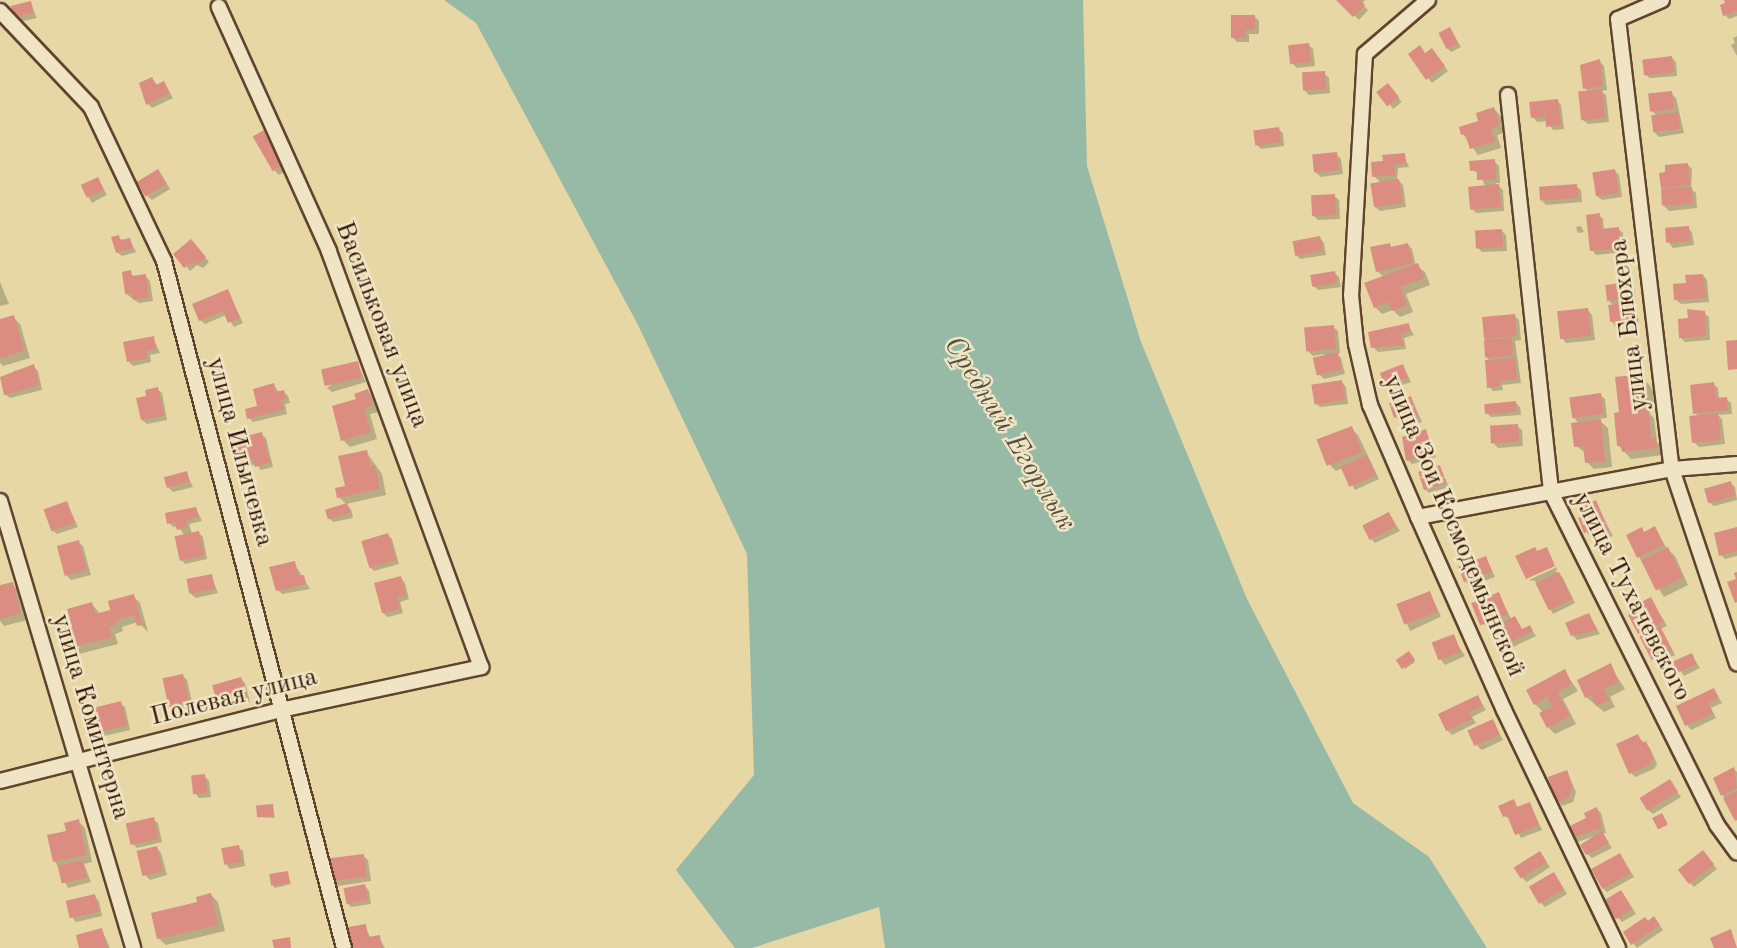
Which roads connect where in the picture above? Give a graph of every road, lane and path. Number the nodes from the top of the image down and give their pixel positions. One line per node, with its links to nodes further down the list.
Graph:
1 (1428, 0): 10 (street, улица Зои Космодемьянской)
2 (1662, 0): 7 (street, улица Блюхера)
3 (219, 7): 12 (street, Васильковая улица)
4 (0, 11): 13 (street, улица Ильичевка)
5 (1508, 95): 8 (street, улица Тухачевского)
6 (1737, 464): 7 (street)
7 (1672, 469): 8 (street); 11 (street, улица Блюхера)
8 (1551, 492): 10 (street); 16 (street, улица Тухачевского)
9 (0, 501): 14 (street, улица Коминтерна)
10 (1418, 517): 19 (street, улица Зои Космодемьянской)
11 (1737, 663)
12 (481, 667): 13 (street, Полевая улица)
13 (281, 710): 14 (street, Полевая улица); 18 (street, улица Ильичевка)
14 (78, 761): 15 (street, Полевая улица); 17 (street, улица Коминтерна)
15 (0, 781)
16 (1737, 853)
17 (134, 948)
18 (344, 948)
19 (1618, 948)

